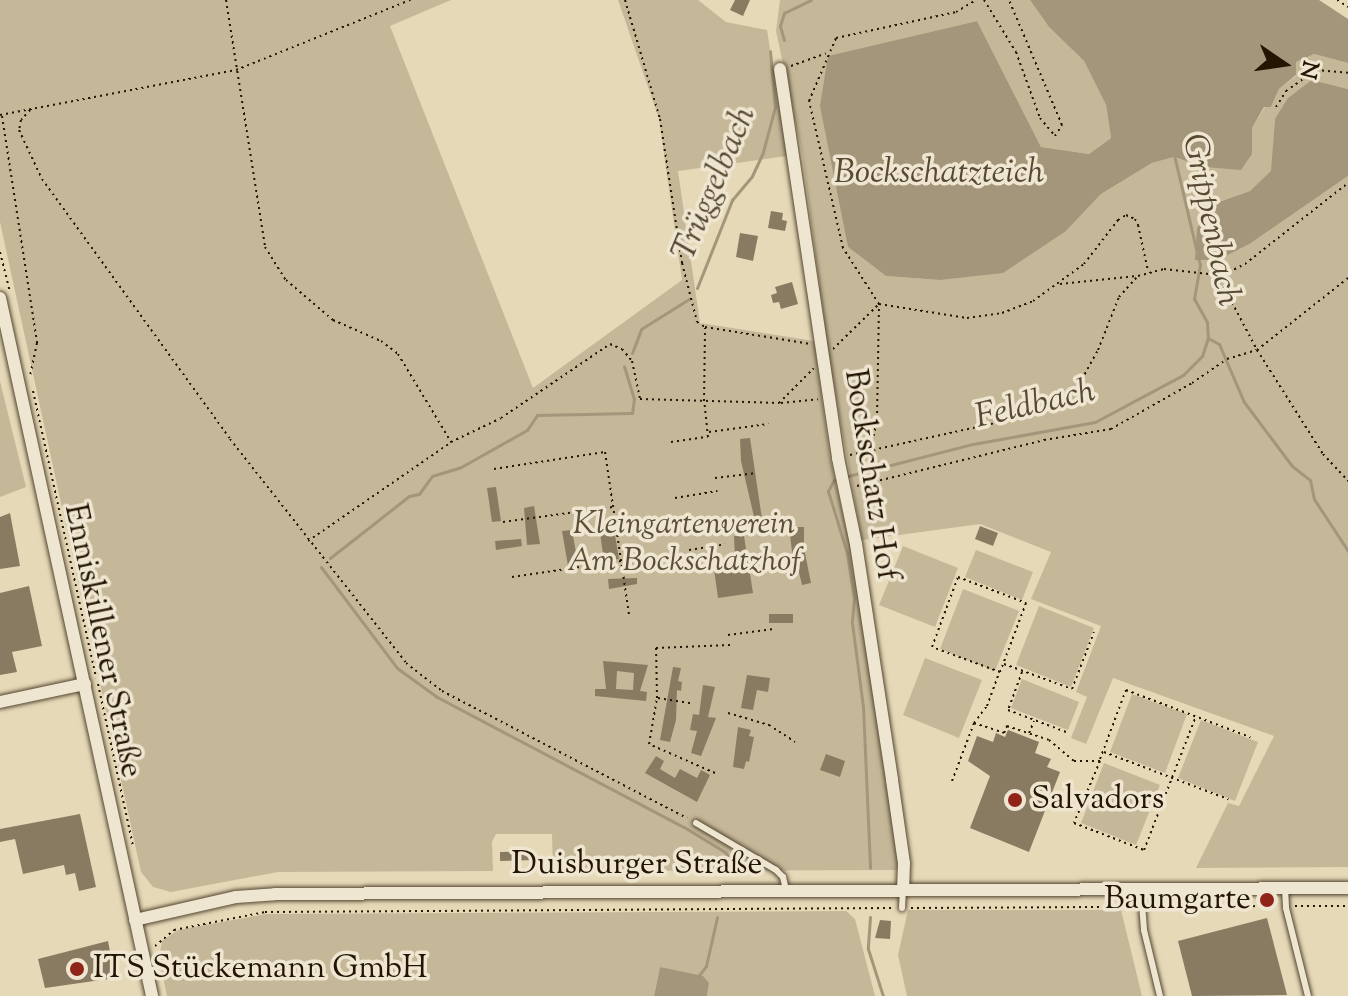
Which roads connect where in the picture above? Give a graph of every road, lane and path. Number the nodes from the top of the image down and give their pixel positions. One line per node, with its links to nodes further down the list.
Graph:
1 (226, 0): 11 (path)
2 (410, 0): 11 (path)
3 (625, 0): 25 (path)
4 (976, 0): 9 (path)
5 (984, 0): 6 (path)
6 (1009, 0)
7 (1337, 0): 8 (path)
8 (1348, 7)
9 (828, 53): 10 (path); 24 (path)
10 (780, 69): 27 (street, Bockschatz Hof)
11 (236, 70): 14 (path); 35 (path)
12 (1348, 73): 13 (path)
13 (1276, 107)
14 (30, 110): 15 (path); 50 (path)
15 (1, 115): 28 (path)
16 (1348, 183): 19 (path)
17 (0, 252): 23 (path)
18 (1148, 271): 19 (path); 20 (path); 22 (path)
19 (1218, 275): 26 (path)
20 (1138, 276): 22 (path); 37 (path)
21 (1348, 278): 26 (path)
22 (1060, 284): 24 (path)
23 (5, 296): 65 (street, Enniskillener Straße)
24 (879, 304): 27 (path); 37 (path)
25 (705, 327): 27 (path); 30 (path)
26 (1257, 350): 42 (path); 43 (path)
27 (824, 351): 31 (street, Bockschatz Hof); 32 (path)
28 (27, 363)
29 (33, 390): 84 (path)
30 (704, 401): 32 (path); 34 (path); 35 (path)
31 (831, 401): 32 (path); 38 (street, Bockschatz Hof)
32 (779, 403)
33 (768, 424): 34 (path)
34 (708, 432): 36 (path)
35 (451, 442): 50 (path)
36 (671, 442)
37 (870, 449): 38 (path)
38 (838, 458): 43 (street, Bockschatz Hof)
39 (494, 469): 46 (path)
40 (757, 473): 41 (path)
41 (715, 478)
42 (1348, 481)
43 (845, 490): 88 (street, Bockschatz Hof)
44 (717, 491): 45 (path)
45 (675, 498)
46 (613, 507): 48 (path); 53 (path)
47 (767, 519): 49 (path)
48 (503, 522)
49 (722, 525)
50 (308, 541): 83 (path)
51 (725, 544): 52 (path)
52 (689, 550)
53 (621, 561): 56 (path); 57 (path)
54 (771, 567): 55 (path)
55 (729, 572)
56 (512, 577)
57 (629, 615)
58 (774, 629): 60 (path)
59 (1094, 632): 63 (path)
60 (728, 635)
61 (730, 645): 66 (path)
62 (1003, 663): 63 (path); 64 (path); 64 (path)
63 (1023, 671): 71 (path)
64 (1000, 672): 72 (path)
65 (85, 684): 67 (street); 94 (street, Enniskillener Straße)
66 (657, 698): 68 (path); 79 (path)
67 (0, 702)
68 (691, 703)
69 (728, 713): 76 (path)
70 (1196, 716): 75 (path); 77 (path); 80 (path)
71 (1034, 720): 73 (path); 74 (path)
72 (974, 723): 74 (path); 81 (path)
73 (1066, 732)
74 (1029, 733): 78 (path)
75 (1250, 737)
76 (795, 742)
77 (1103, 751): 78 (path); 80 (path)
78 (1100, 761): 80 (path)
79 (715, 773)
80 (1173, 778): 82 (path)
81 (952, 781)
82 (1228, 799)
83 (696, 823): 89 (lane)
84 (135, 859)
85 (1141, 888): 86 (street, Duisburger Straße); 88 (street, Duisburger Straße); 92 (lane)
86 (1285, 888): 87 (street, Duisburger Straße); 90 (lane)
87 (1348, 888)
88 (903, 889): 89 (street, Duisburger Straße); 93 (lane)
89 (786, 890): 94 (street, Duisburger Straße)
90 (1285, 906): 91 (path); 92 (path); 98 (lane)
91 (1348, 906)
92 (1142, 907): 93 (path); 97 (lane)
93 (902, 908): 95 (path)
94 (135, 920): 96 (street, Enniskillener Straße)
95 (154, 947)
96 (152, 996)
97 (1160, 996)
98 (1308, 996)

